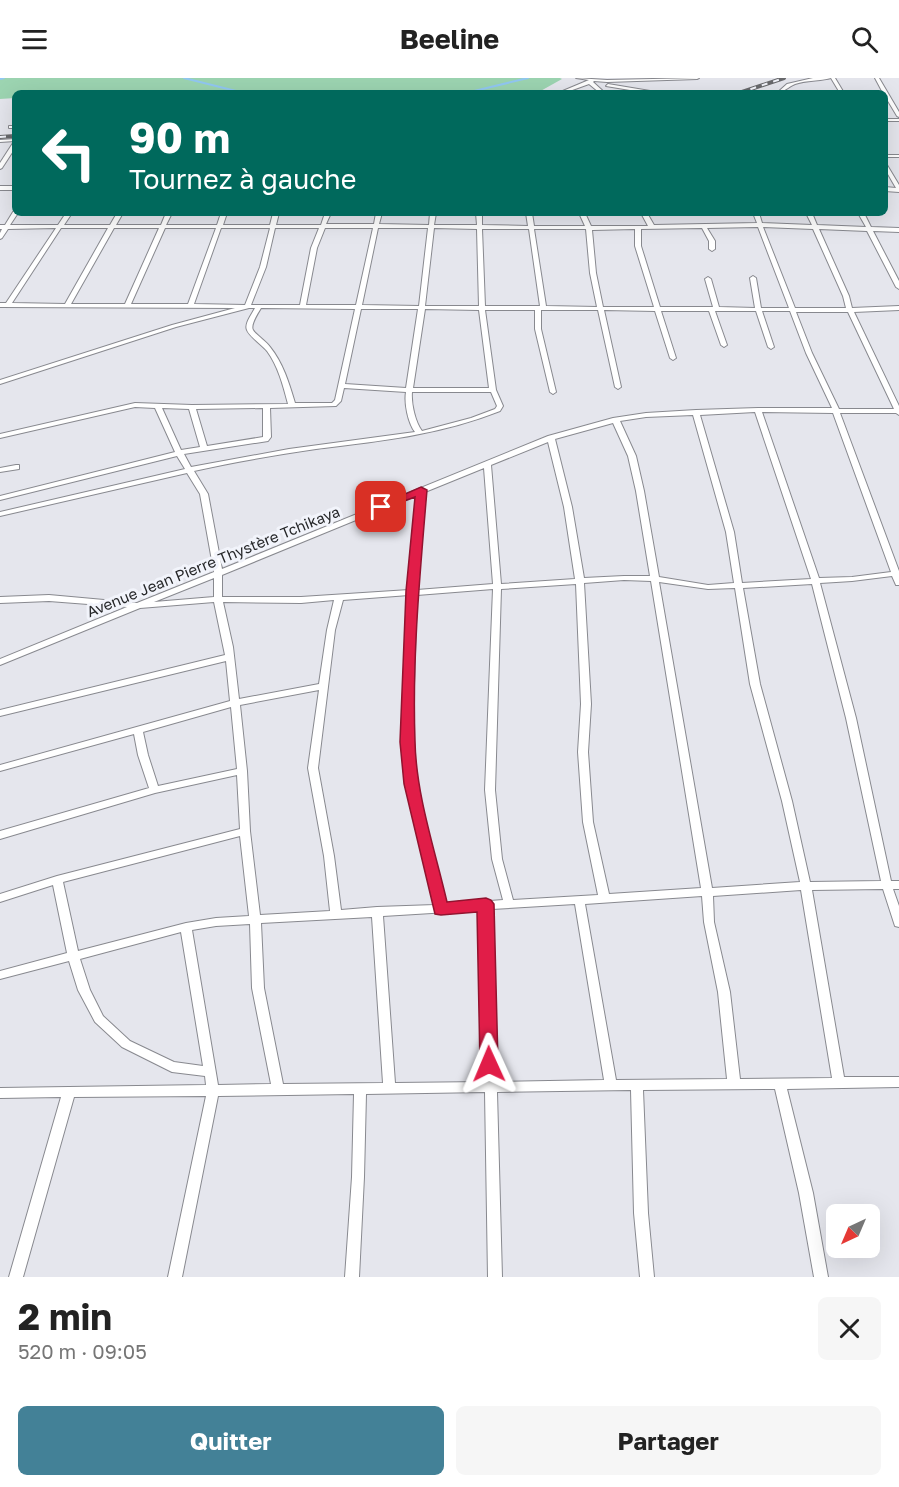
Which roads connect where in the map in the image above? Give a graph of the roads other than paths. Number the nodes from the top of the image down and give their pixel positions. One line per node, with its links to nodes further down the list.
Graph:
1 (578, 78): 7 (street)
2 (697, 78): 6 (street)
3 (831, 78): 8 (street)
4 (888, 78): 5 (street)
5 (899, 78)
6 (634, 79): 7 (street)
7 (591, 81): 9 (street); 10 (street); 11 (street)
8 (797, 83): 12 (street); 13 (street)
9 (568, 90)
10 (600, 90)
11 (640, 90)
12 (781, 90)
13 (801, 90)
14 (888, 98): 15 (street)
15 (899, 118)
16 (12, 147): 17 (street)
17 (0, 167)
18 (888, 170): 19 (street)
19 (899, 189)
20 (67, 216): 48 (street)
21 (118, 216): 49 (street)
22 (168, 216): 40 (street)
23 (223, 216): 41 (street)
24 (275, 216): 42 (street)
25 (327, 216): 37 (street)
26 (379, 216): 38 (street)
27 (434, 216): 43 (street)
28 (479, 216): 44 (street)
29 (529, 216): 50 (street)
30 (583, 216): 51 (street)
31 (646, 216): 46 (street)
32 (757, 216): 36 (street)
33 (810, 216): 47 (street)
34 (863, 216): 52 (street)
35 (703, 225): 36 (street); 46 (street); 55 (street)
36 (760, 225): 47 (street); 76 (street)
37 (324, 226): 38 (street); 42 (street); 66 (street)
38 (376, 226): 43 (street); 64 (street)
39 (3, 227): 48 (street); 54 (street)
40 (162, 227): 41 (street); 49 (street); 60 (street)
41 (218, 227): 42 (street); 63 (street)
42 (272, 227): 65 (street)
43 (433, 227): 44 (street); 67 (street)
44 (480, 227): 50 (street); 69 (street)
45 (638, 227): 46 (street); 51 (street); 73 (street)
46 (652, 227)
47 (814, 227): 52 (street); 77 (street)
48 (59, 228): 49 (street); 62 (street)
49 (110, 228): 59 (street)
50 (531, 228): 51 (street); 71 (street)
51 (589, 228): 72 (street)
52 (870, 229): 53 (street); 58 (street)
53 (899, 230)
54 (0, 237)
55 (712, 249)
56 (753, 278): 75 (street)
57 (708, 279): 74 (street)
58 (899, 287)
59 (68, 304): 60 (street); 62 (street)
60 (128, 304): 63 (street)
61 (0, 305): 62 (street)
62 (8, 305)
63 (190, 305): 65 (street)
64 (358, 306): 66 (street); 67 (street); 82 (street)
65 (247, 307): 68 (street); 81 (street)
66 (303, 307): 68 (street)
67 (420, 307): 69 (street); 84 (street)
68 (258, 308): 87 (street)
69 (482, 308): 71 (street); 85 (street)
70 (899, 308): 77 (street)
71 (541, 309): 72 (street); 86 (street)
72 (601, 309): 73 (street); 83 (street)
73 (656, 309): 74 (street); 80 (street)
74 (714, 309): 75 (street); 78 (street)
75 (758, 309): 76 (street); 79 (street)
76 (795, 310): 77 (street); 92 (street)
77 (850, 310): 94 (street)
78 (724, 345)
79 (771, 347)
80 (673, 358)
81 (0, 382)
82 (341, 386): 84 (street); 87 (street)
83 (618, 387)
84 (410, 390): 85 (street); 97 (street)
85 (493, 390): 97 (street)
86 (553, 392)
87 (292, 404): 88 (street)
88 (266, 405): 90 (street); 100 (street)
89 (158, 406): 90 (street); 98 (street); 101 (street)
90 (192, 407): 100 (street)
91 (758, 410): 92 (street, Avenue Jean Pierre Thystère Tchikaya); 93 (street, Avenue Jean Pierre Thystère Tchikaya); 112 (street)
92 (836, 410): 94 (street, Avenue Jean Pierre Thystère Tchikaya); 110 (street)
93 (696, 412): 95 (street, Avenue Jean Pierre Thystère Tchikaya); 115 (street)
94 (899, 412)
95 (615, 420): 99 (street, Avenue Jean Pierre Thystère Tchikaya); 111 (street)
96 (0, 425): 98 (street)
97 (419, 432): 105 (street)
98 (4, 435)
99 (551, 438): 102 (street, Avenue Jean Pierre Thystère Tchikaya); 113 (street)
100 (204, 449): 101 (street)
101 (179, 453): 105 (street); 107 (street)
102 (487, 464): 106 (street, Avenue Jean Pierre Thystère Tchikaya); 116 (street)
103 (16, 467): 104 (street)
104 (0, 470)
105 (190, 470): 108 (street); 109 (street)
106 (421, 490): 109 (street, Avenue Jean Pierre Thystère Tchikaya); 117 (street)
107 (0, 498)
108 (0, 514)
109 (218, 572): 119 (street); 121 (street, Avenue Jean Pierre Thystère Tchikaya)
110 (897, 574): 112 (street); 114 (street)
111 (654, 579): 113 (street); 115 (street); 136 (street)
112 (815, 579): 115 (street); 135 (street)
113 (580, 582): 116 (street); 137 (street)
114 (899, 584)
115 (740, 586): 134 (street)
116 (497, 587): 117 (street); 140 (street)
117 (413, 591): 118 (street); 142 (street)
118 (339, 597): 119 (street); 124 (street)
119 (218, 599): 121 (street); 122 (street)
120 (0, 600): 121 (street)
121 (142, 606): 123 (street, Avenue Jean Pierre Thystère Tchikaya)
122 (230, 657): 125 (street); 126 (street)
123 (0, 662)
124 (324, 686): 125 (street); 144 (street)
125 (235, 703): 127 (street); 129 (street)
126 (0, 713)
127 (138, 730): 128 (street); 130 (street)
128 (0, 768)
129 (242, 771): 130 (street); 131 (street)
130 (155, 790): 132 (street)
131 (244, 831): 133 (street); 145 (street)
132 (0, 836)
133 (57, 880): 138 (street); 148 (street)
134 (806, 886): 135 (street); 136 (street); 151 (street)
135 (893, 886): 146 (street)
136 (707, 892): 137 (street); 153 (street)
137 (604, 897): 139 (street)
138 (0, 898)
139 (579, 899): 140 (street); 155 (street)
140 (509, 903): 141 (street)
141 (486, 904): 142 (street); 157 (street)
142 (441, 909): 143 (street)
143 (377, 912): 144 (street); 159 (street)
144 (336, 914): 145 (street)
145 (255, 918): 147 (street); 160 (street)
146 (899, 923)
147 (186, 927): 148 (street); 150 (street)
148 (73, 956): 149 (street); 150 (street)
149 (0, 975)
150 (210, 1072): 161 (street)
151 (839, 1083): 152 (street); 154 (street)
152 (899, 1083)
153 (734, 1084): 154 (street); 156 (street)
154 (780, 1084): 169 (street)
155 (611, 1085): 156 (street); 157 (street)
156 (637, 1085): 168 (street)
157 (489, 1086): 159 (street); 167 (street)
158 (360, 1088): 159 (street); 160 (street); 166 (street)
159 (389, 1088)
160 (278, 1089): 161 (street)
161 (213, 1090): 162 (street); 165 (street)
162 (69, 1092): 163 (street); 164 (street)
163 (0, 1093)
164 (16, 1277)
165 (175, 1277)
166 (352, 1277)
167 (495, 1277)
168 (648, 1277)
169 (821, 1277)

